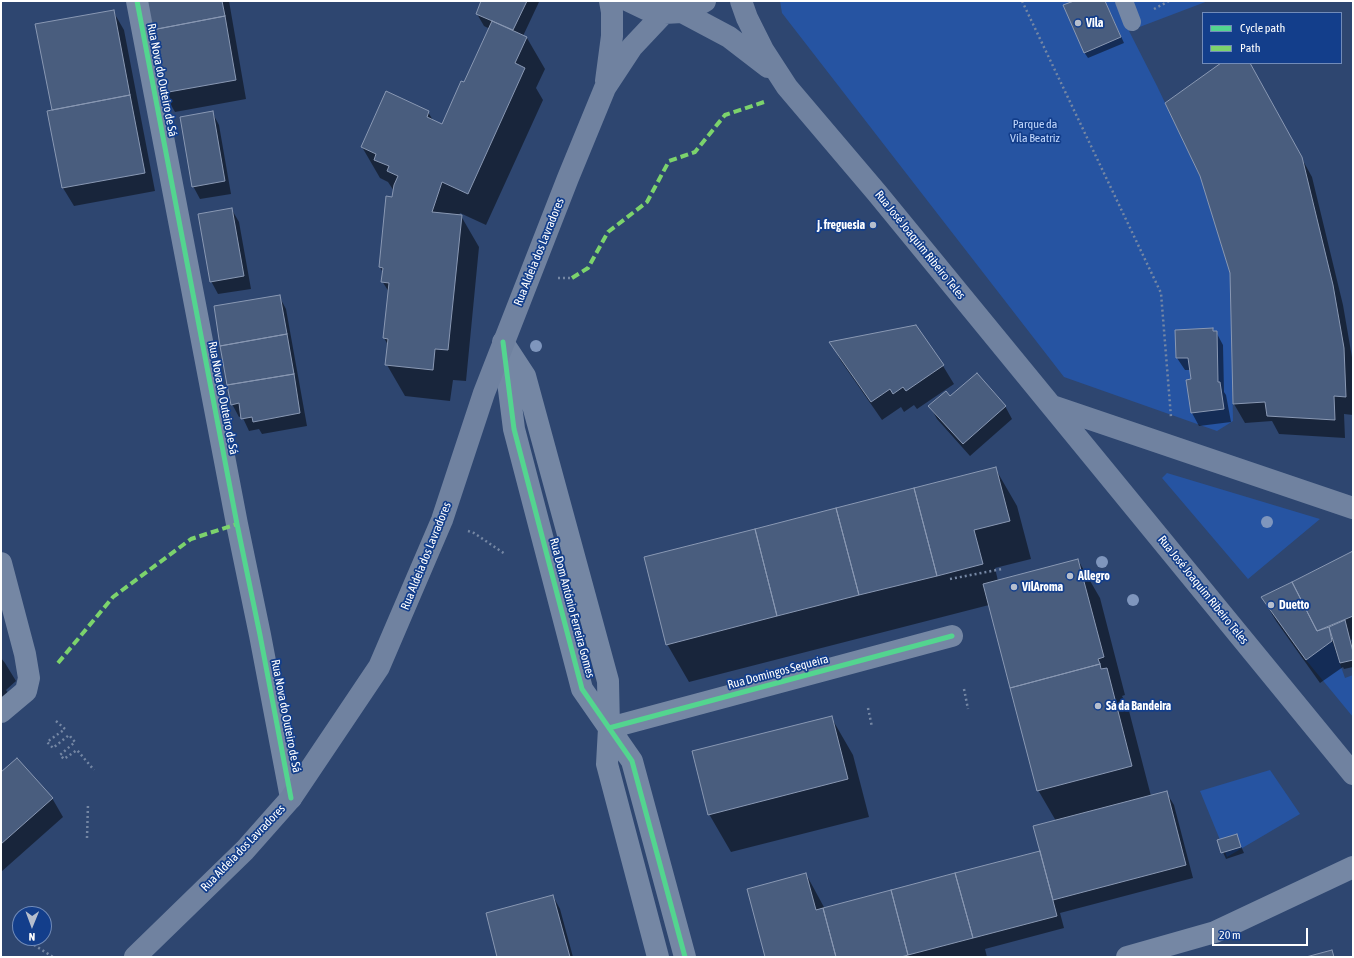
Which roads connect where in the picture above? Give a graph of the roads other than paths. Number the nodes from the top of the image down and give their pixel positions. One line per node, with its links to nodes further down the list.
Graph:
1 (137, 1): 19 (street, Rua Nova do Outeiro de Sá)
2 (610, 1): 10 (main road, Rua Aldeia dos Lavradores)
3 (629, 1): 7 (main road, Rua José Joaquim Ribeiro Teles)
4 (705, 1): 7 (main road)
5 (741, 1): 9 (main road, Rua José Joaquim Ribeiro Teles)
6 (1124, 1): 8 (lane)
7 (673, 12): 9 (main road, Rua José Joaquim Ribeiro Teles); 10 (main road, Rua Aldeia dos Lavradores)
8 (1132, 22)
9 (787, 87): 12 (main road, Rua José Joaquim Ribeiro Teles)
10 (605, 88): 11 (main road, Rua Aldeia dos Lavradores)
11 (503, 342): 17 (street, Rua Dom António Ferreira Gomes); 19 (main road, Rua Aldeia dos Lavradores)
12 (1052, 406): 13 (main road); 18 (main road, Rua José Joaquim Ribeiro Teles)
13 (1353, 508)
14 (1, 563): 16 (street)
15 (952, 636): 17 (street, Rua Domingos Sequeira)
16 (1, 712)
17 (609, 728): 22 (street); 23 (street, Rua Dom António Ferreira Gomes)
18 (1353, 774)
19 (291, 798): 21 (main road, Rua Aldeia dos Lavradores)
20 (1353, 868): 24 (street)
21 (135, 957)
22 (658, 957)
23 (685, 957)
24 (1127, 957)

